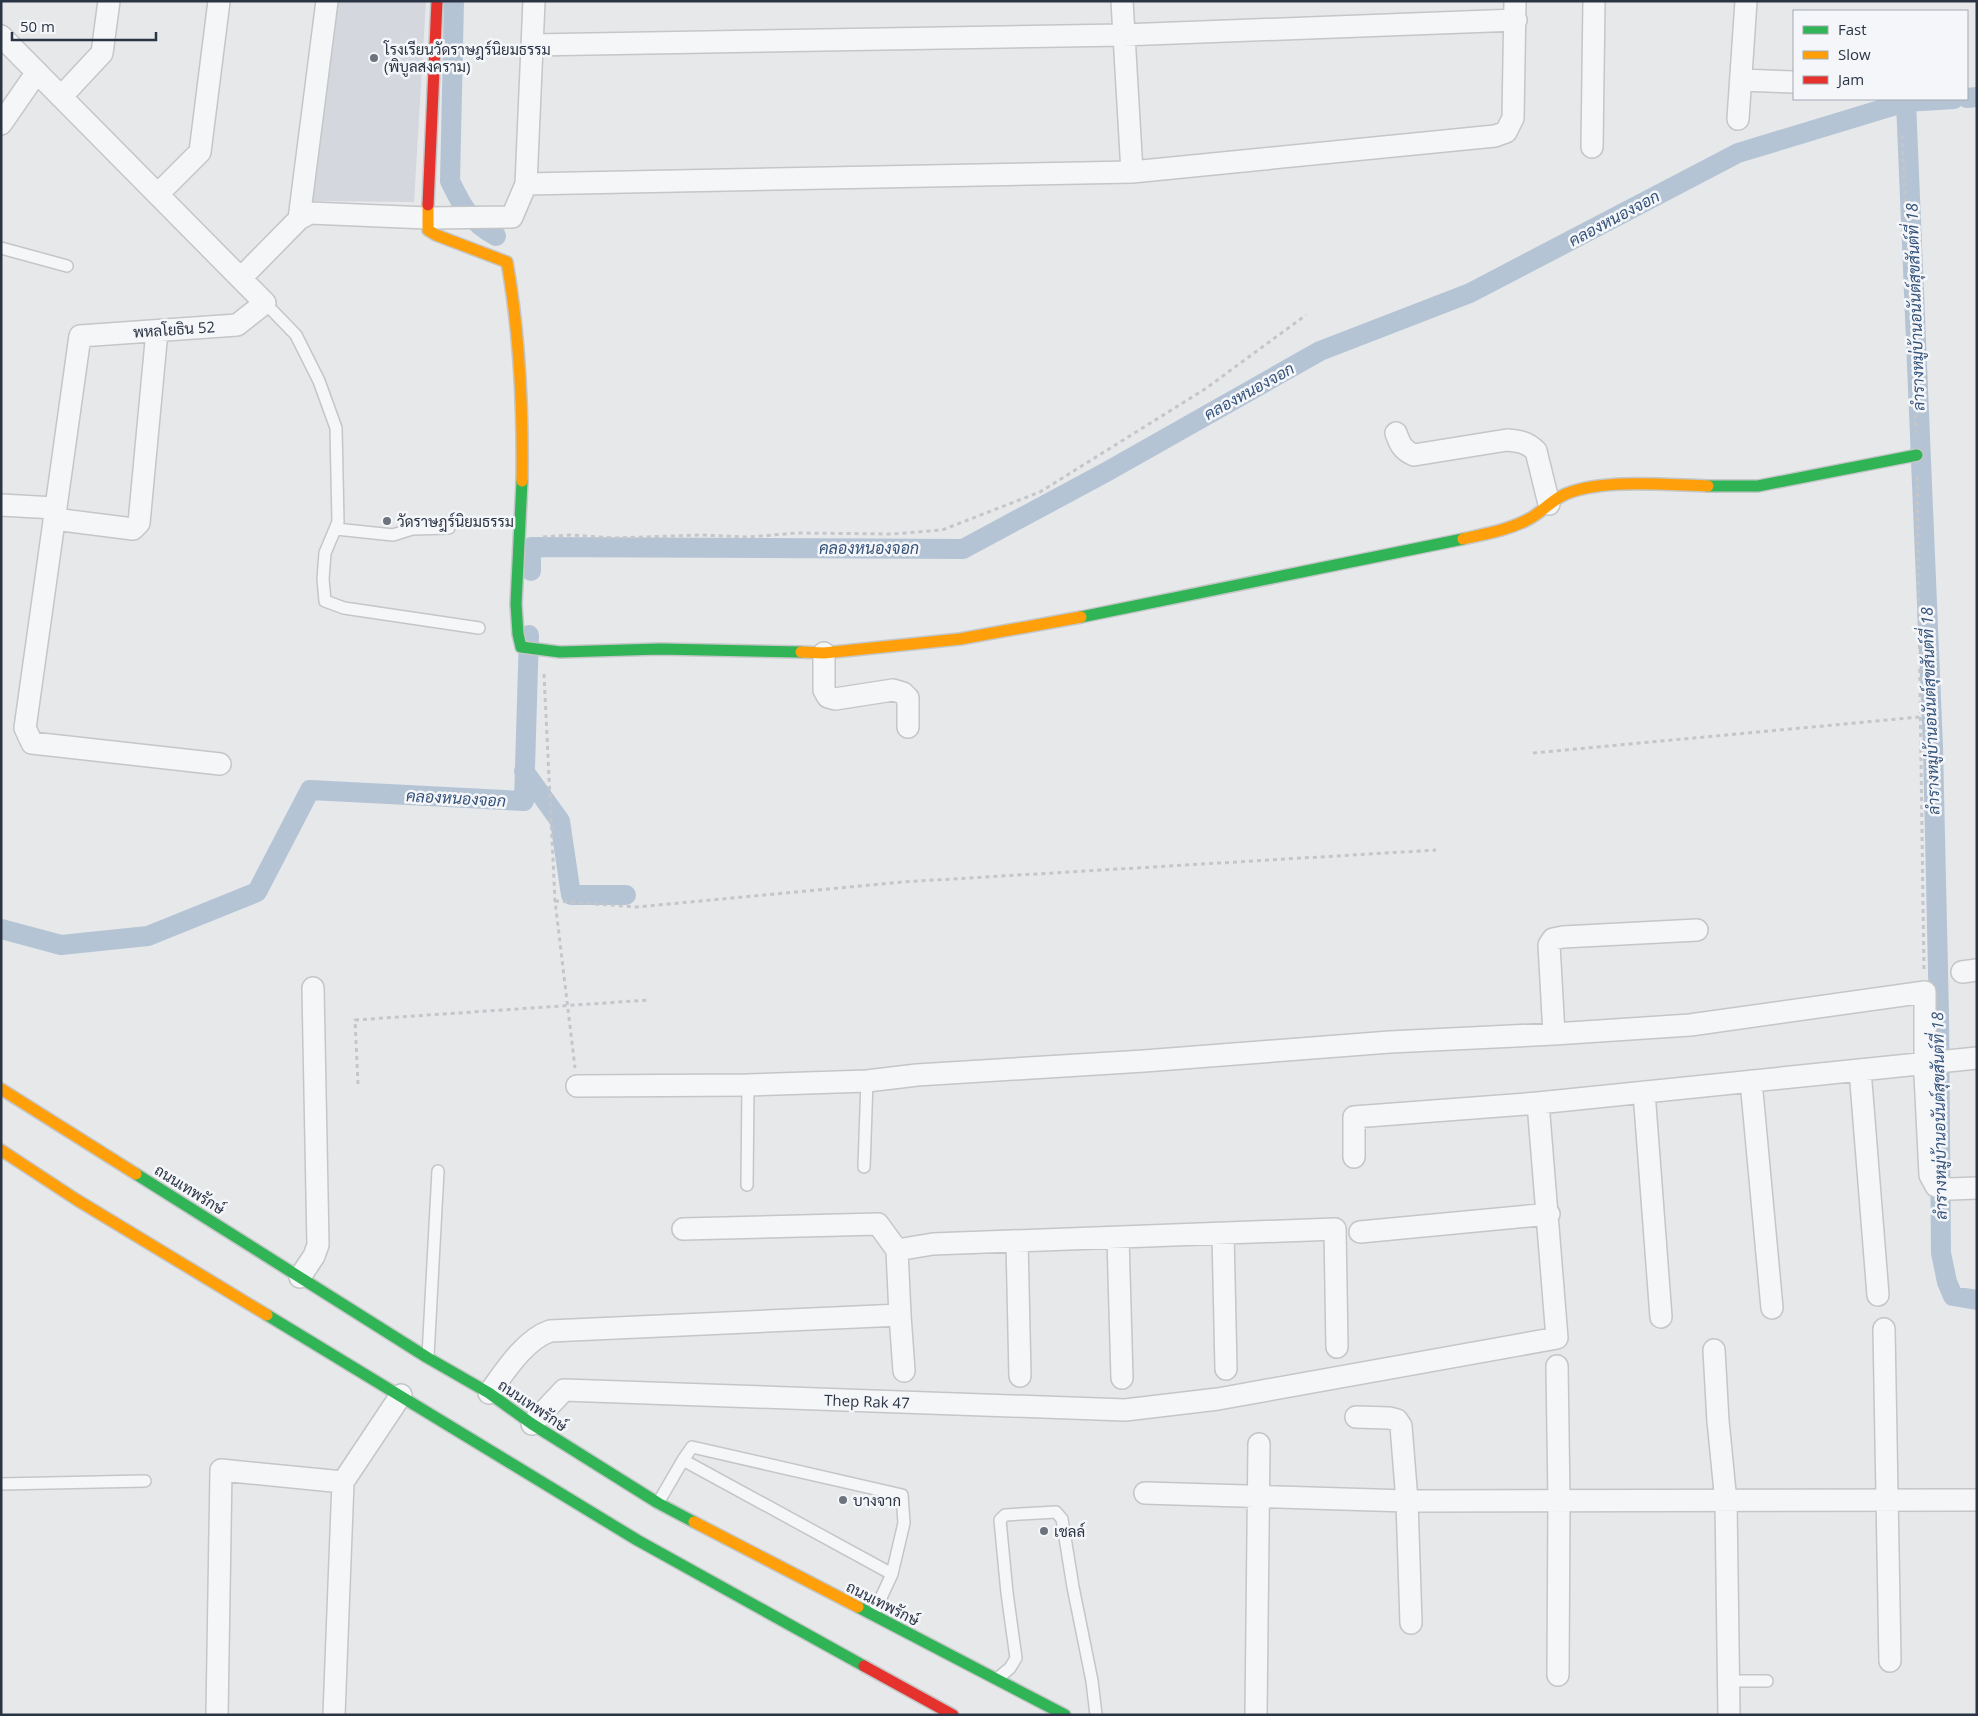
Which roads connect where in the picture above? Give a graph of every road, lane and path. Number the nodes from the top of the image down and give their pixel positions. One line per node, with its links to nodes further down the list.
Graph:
1 (109, 1): 16 (street)
2 (219, 1): 23 (street)
3 (327, 1): 25 (street)
4 (437, 1): 24 (main road)
5 (534, 1): 12 (street)
6 (1122, 1): 10 (street)
7 (1594, 1): 20 (street)
8 (1746, 1): 14 (street)
9 (1516, 11): 10 (street); 21 (street)
10 (1123, 35): 12 (street); 21 (street)
11 (1, 36): 13 (street)
12 (532, 46): 22 (street)
13 (37, 72): 16 (street); 18 (street)
14 (1741, 80): 15 (street); 17 (street)
15 (1793, 82)
16 (61, 97): 23 (street)
17 (1738, 119)
18 (1, 124)
19 (1902, 135): 33 (path)
20 (1592, 147)
21 (1132, 172): 22 (street)
22 (526, 184): 24 (street)
23 (158, 194): 28 (street)
24 (432, 217): 25 (street); 39 (main road)
25 (299, 219): 28 (street)
26 (1, 248): 27 (lane)
27 (66, 266)
28 (241, 278): 29 (street)
29 (265, 303): 31 (street, พหลโยธิน 52); 38 (lane)
30 (1306, 315): 39 (path)
31 (157, 331): 36 (street, พหลโยธิน 52); 36 (street)
32 (1396, 433): 34 (street)
33 (1917, 455): 34 (main road); 43 (path)
34 (1549, 504): 42 (main road)
35 (1, 505): 36 (street)
36 (55, 513): 46 (street)
37 (449, 528): 38 (lane)
38 (336, 529): 40 (lane)
39 (521, 538): 41 (main road)
40 (480, 628)
41 (543, 651): 42 (main road); 48 (path)
42 (824, 653): 44 (street)
43 (1919, 717): 45 (path); 51 (path)
44 (908, 727)
45 (1533, 753)
46 (220, 764)
47 (1436, 850): 48 (path)
48 (554, 901): 53 (path)
49 (1697, 930): 54 (street)
50 (314, 988): 79 (street)
51 (1925, 992): 54 (street); 56 (street)
52 (650, 1000): 53 (path)
53 (567, 1004): 60 (path); 62 (path)
54 (1554, 1034): 58 (street)
55 (1977, 1058): 56 (street)
56 (1936, 1063): 57 (street); 71 (street)
57 (1860, 1070): 59 (street); 80 (street)
58 (867, 1081): 61 (street); 68 (lane)
59 (1751, 1081): 64 (street); 81 (street)
60 (358, 1084)
61 (748, 1085): 62 (street); 70 (lane)
62 (577, 1086)
63 (1, 1089): 79 (main road, ถนนเทพรักษ์)
64 (1644, 1092): 65 (street); 83 (street)
65 (1538, 1103): 67 (street); 72 (street)
66 (1, 1150): 94 (main road)
67 (1354, 1157)
68 (864, 1167)
69 (438, 1171): 87 (lane)
70 (747, 1185)
71 (1977, 1188)
72 (1549, 1214): 74 (street); 96 (street, Thep Rak 47)
73 (683, 1229): 78 (street)
74 (1360, 1232)
75 (1223, 1234): 76 (street); 85 (street); 89 (street)
76 (1118, 1238): 77 (street); 92 (street)
77 (1017, 1241): 78 (street); 91 (street)
78 (897, 1250): 82 (street)
79 (300, 1277): 87 (main road, ถนนเทพรักษ์)
80 (1878, 1295)
81 (1772, 1308)
82 (900, 1315): 90 (street); 93 (street)
83 (1661, 1317)
84 (1884, 1329): 107 (street)
85 (1337, 1346)
86 (1714, 1350): 108 (street)
87 (428, 1358): 93 (main road, ถนนเทพรักษ์)
88 (1557, 1366): 104 (street)
89 (1226, 1369)
90 (904, 1371)
91 (1020, 1376)
92 (1122, 1378)
93 (489, 1393): 96 (main road, ถนนเทพรักษ์)
94 (401, 1395): 100 (street); 120 (main road)
95 (1356, 1417): 106 (street)
96 (532, 1424): 109 (main road, ถนนเทพรักษ์)
97 (1259, 1444): 103 (street)
98 (683, 1460): 109 (lane); 110 (lane); 110 (lane)
99 (145, 1481): 101 (lane)
100 (343, 1482): 118 (street); 119 (street)
101 (1, 1484)
102 (1145, 1493): 103 (street)
103 (1260, 1496): 106 (street); 123 (street)
104 (1559, 1500): 106 (street); 108 (street); 114 (street)
105 (1977, 1500): 107 (street)
106 (1407, 1501): 112 (street)
107 (1888, 1501): 108 (street); 113 (street)
108 (1726, 1502): 116 (street)
109 (658, 1503): 111 (main road, ถนนเทพรักษ์)
110 (892, 1574): 111 (lane)
111 (872, 1615): 115 (main road, ถนนเทพรักษ์)
112 (1411, 1623)
113 (1890, 1661)
114 (1558, 1675)
115 (997, 1679): 121 (main road, ถนนเทพรักษ์); 122 (lane)
116 (1729, 1681): 117 (lane); 124 (street)
117 (1767, 1681)
118 (217, 1715)
119 (334, 1715)
120 (952, 1715)
121 (1065, 1715)
122 (1096, 1715)
123 (1256, 1715)
124 (1730, 1715)

